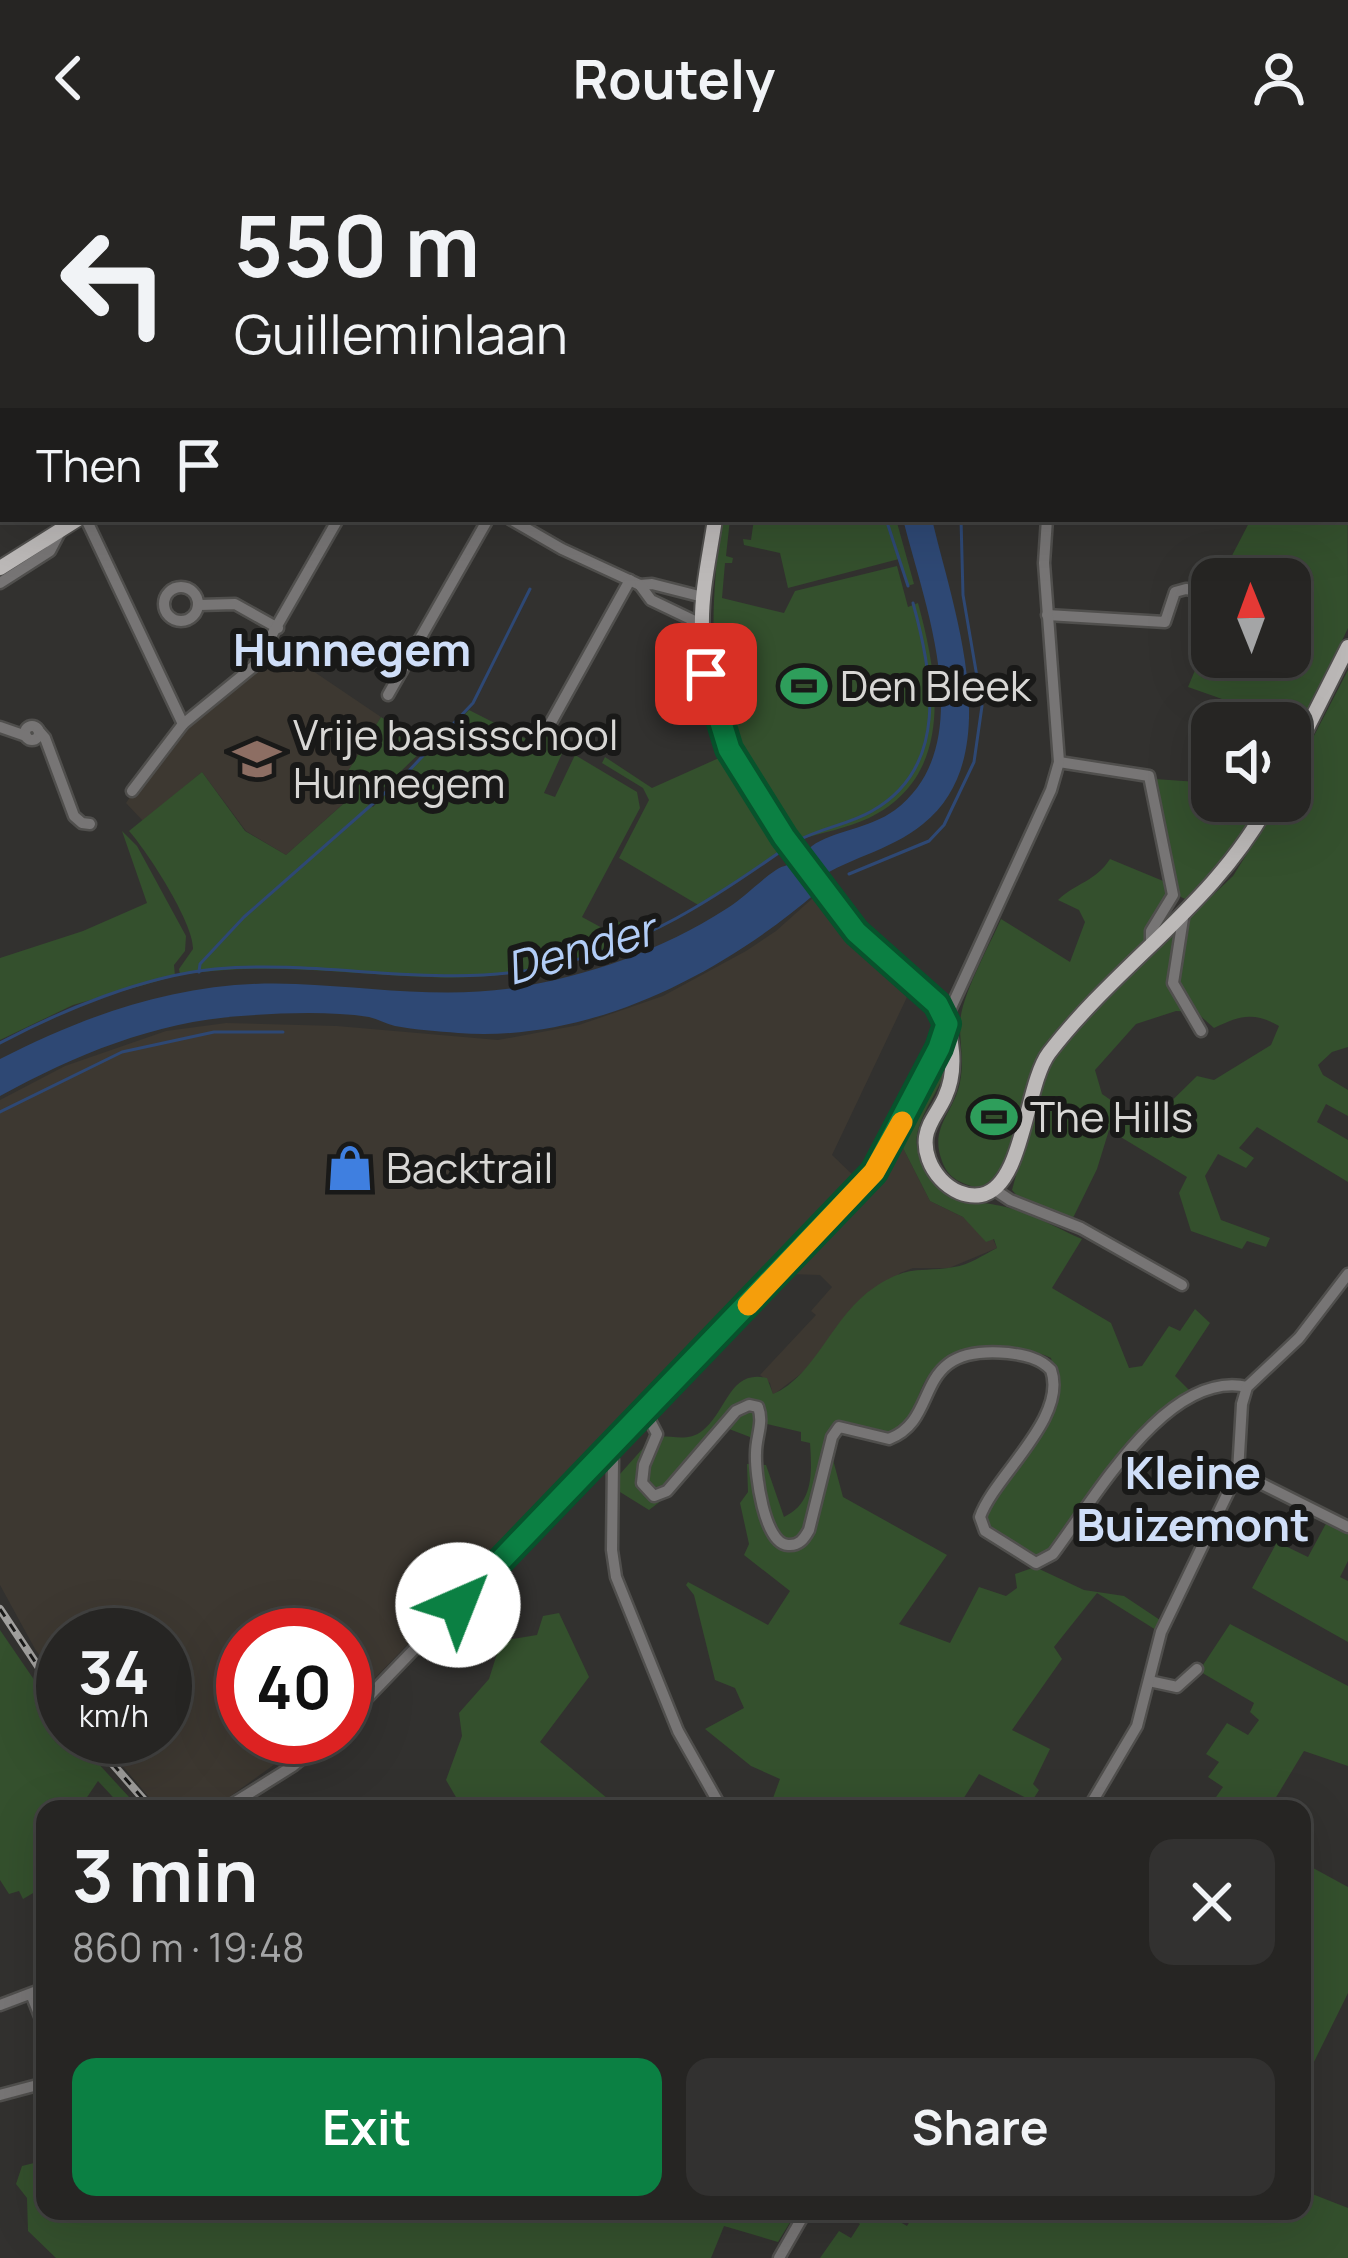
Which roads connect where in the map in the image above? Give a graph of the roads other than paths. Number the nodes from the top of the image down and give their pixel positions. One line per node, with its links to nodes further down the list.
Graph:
1 (74, 522): 8 (main road)
2 (78, 522): 21 (street)
3 (336, 522): 17 (street)
4 (486, 522): 19 (street)
5 (516, 522): 10 (street)
6 (715, 522): 13 (main road)
7 (1047, 522): 15 (street)
8 (60, 532): 9 (main road); 11 (street)
9 (0, 568)
10 (635, 583): 13 (street); 16 (street); 22 (street)
11 (0, 584)
12 (1191, 591): 15 (street)
13 (704, 597): 16 (main road)
14 (200, 605): 14 (street); 17 (street)
15 (1047, 616): 24 (street)
16 (701, 624): 30 (main road)
17 (278, 628): 21 (street)
18 (1348, 646): 20 (main road)
19 (388, 695)
20 (1311, 720)
21 (183, 724): 25 (street)
22 (549, 726)
23 (0, 728): 27 (street)
24 (1059, 762): 29 (street); 30 (street)
25 (132, 791)
26 (1257, 822): 28 (main road)
27 (90, 824)
28 (1184, 913): 29 (main road); 31 (street)
29 (1151, 947): 32 (main road)
30 (947, 1024): 32 (main road); 36 (street)
31 (1201, 1031)
32 (995, 1190): 34 (street)
33 (1348, 1274): 35 (street)
34 (1182, 1285)
35 (1247, 1387): 36 (street); 38 (street)
36 (645, 1411): 37 (street)
37 (608, 1448): 42 (street); 45 (street)
38 (1238, 1472): 39 (street); 41 (street)
39 (1348, 1526)
40 (1197, 1670): 41 (street)
41 (1149, 1681): 46 (street)
42 (372, 1693)
43 (295, 1764): 44 (street)
44 (238, 1800)
45 (717, 1800)
46 (1093, 1800)
47 (36, 1992): 48 (street)
48 (31, 1994): 49 (street); 50 (street)
49 (0, 2005)
50 (36, 2006)
51 (36, 2085): 52 (street)
52 (0, 2095)
53 (801, 2220): 54 (street)
54 (779, 2258)

